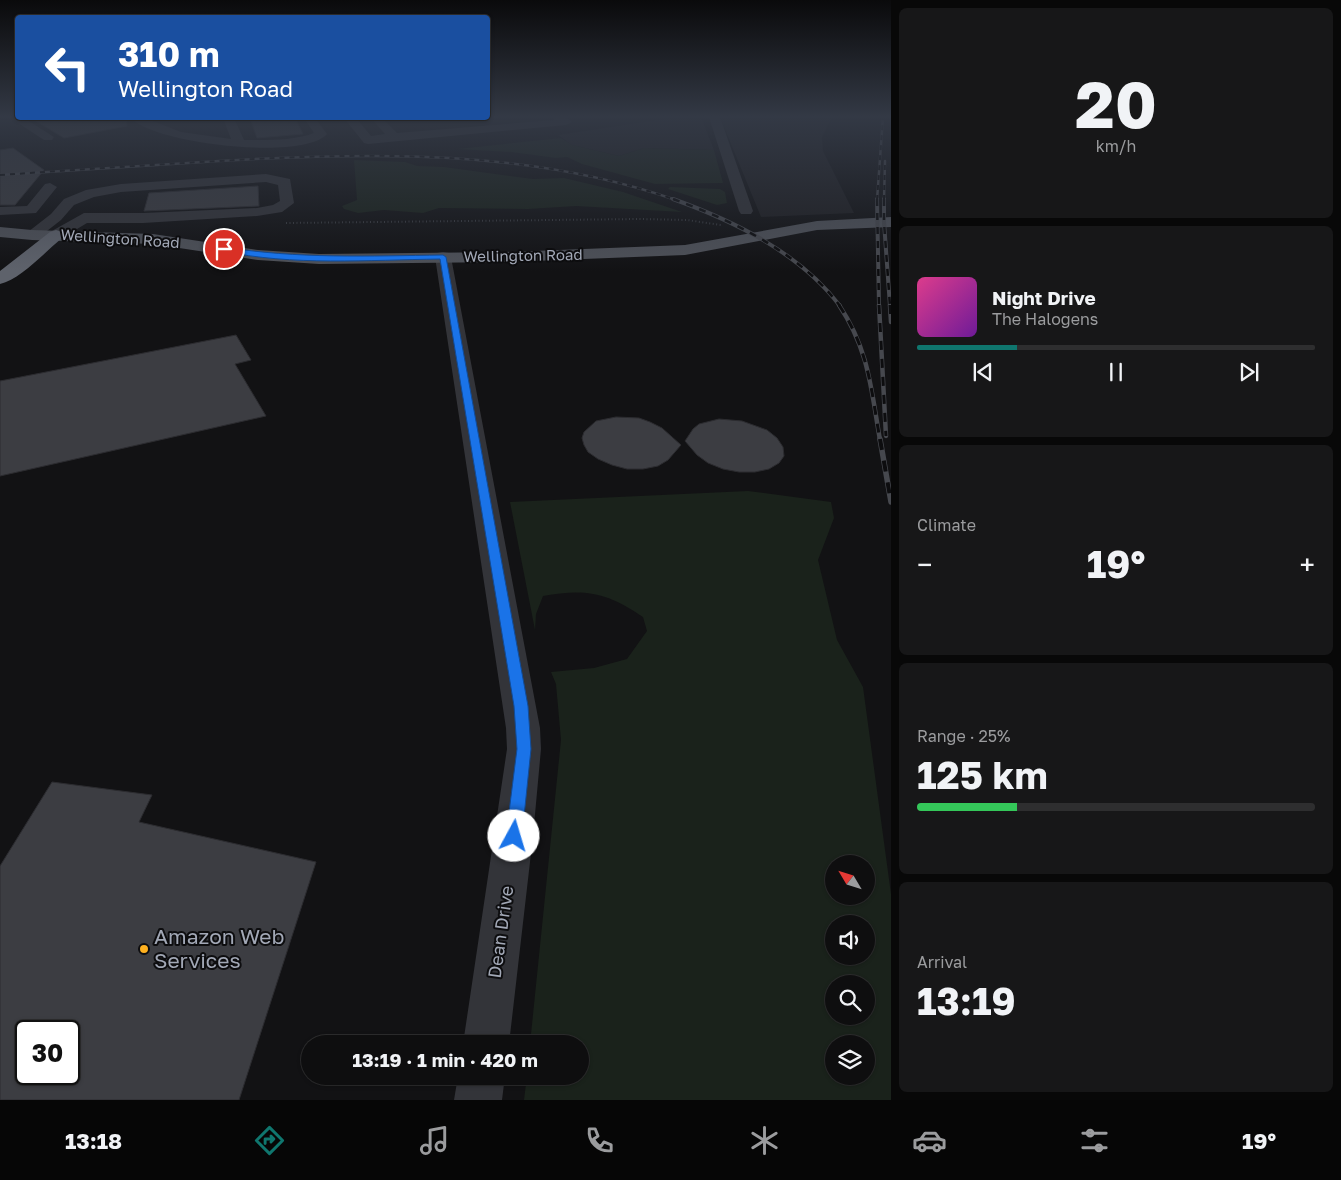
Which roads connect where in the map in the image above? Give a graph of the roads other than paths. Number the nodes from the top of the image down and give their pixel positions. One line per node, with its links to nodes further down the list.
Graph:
1 (731, 168): 5 (street)
2 (50, 186): 4 (street)
3 (124, 193): 6 (street)
4 (0, 211)
5 (746, 211)
6 (114, 217): 10 (street); 11 (street)
7 (891, 217): 13 (main road, Wellington Road)
8 (891, 222): 13 (main road, Wellington Road)
9 (0, 232): 10 (main road, Wellington Road)
10 (32, 235): 11 (main road, Wellington Road); 12 (main road, Wellington Road); 15 (highway)
11 (56, 235): 14 (main road, Wellington Road); 16 (highway)
12 (0, 241)
13 (655, 251): 14 (main road, Wellington Road)
14 (443, 257): 17 (street, Dean Drive)
15 (0, 263)
16 (0, 279)
17 (487, 1035)
18 (480, 1085): 19 (street)
19 (478, 1100)

